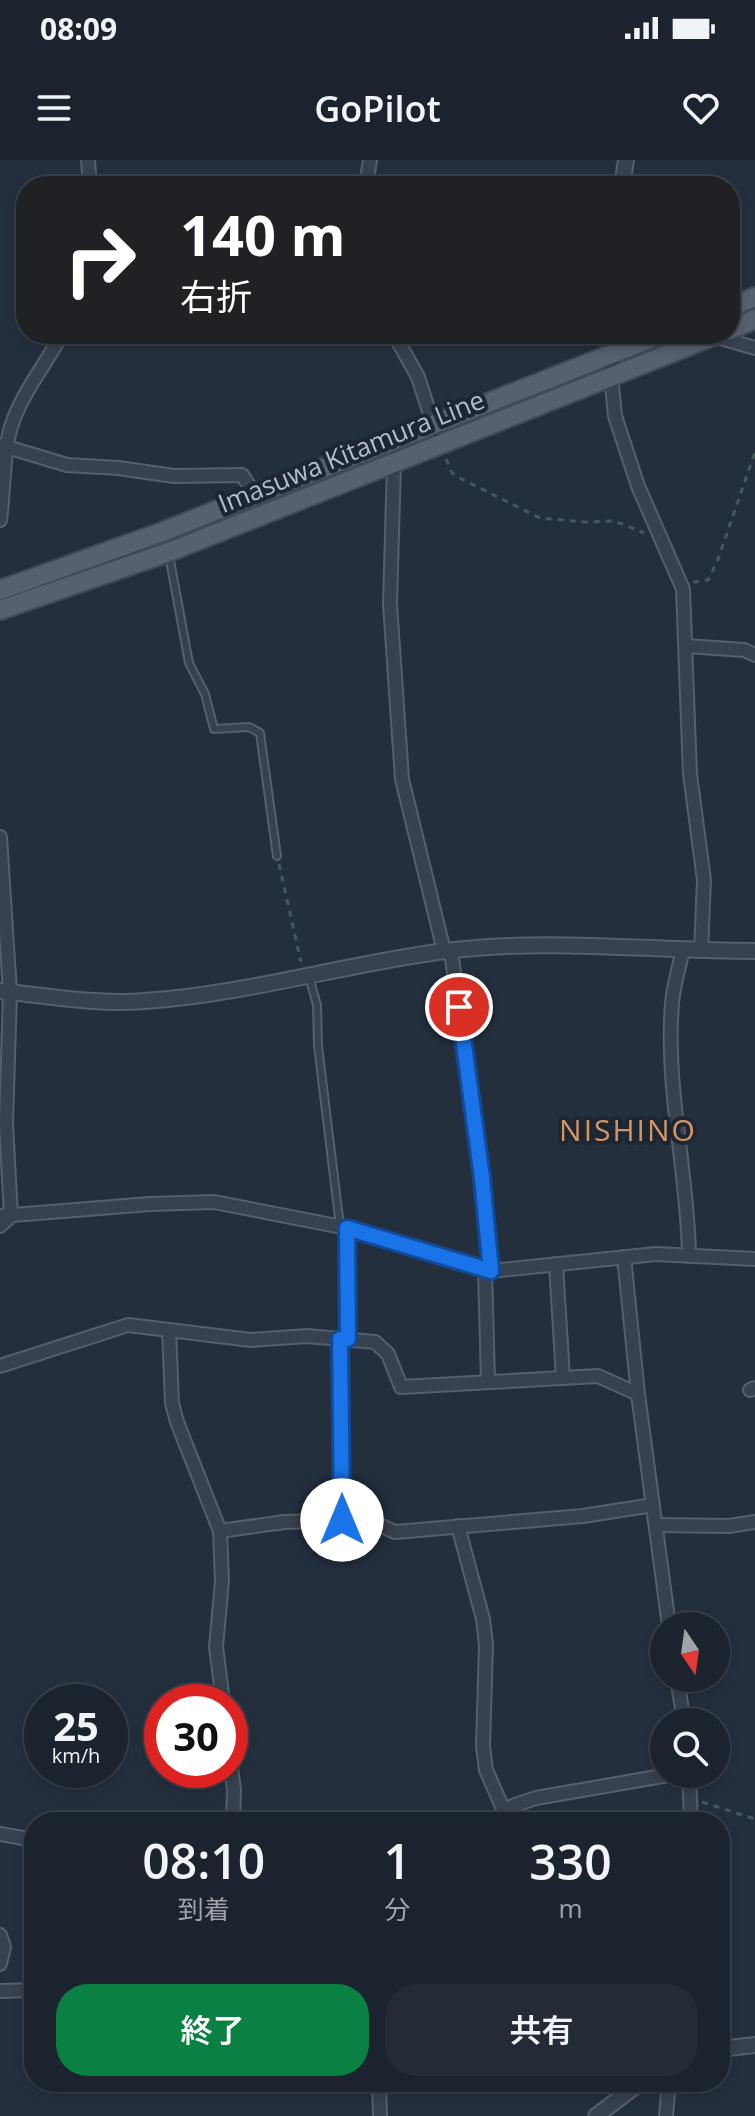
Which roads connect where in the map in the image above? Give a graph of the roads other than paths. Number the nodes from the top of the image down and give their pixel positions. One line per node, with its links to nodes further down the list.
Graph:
1 (56, 344): 10 (street)
2 (400, 344): 8 (street)
3 (612, 344): 6 (street)
4 (636, 344): 6 (main road, Imasuwa Kitamura Line)
5 (692, 344): 7 (main road, Imasuwa Kitamura Line)
6 (611, 354): 7 (street); 8 (main road, Imasuwa Kitamura Line)
7 (611, 375): 9 (main road, Imasuwa Kitamura Line); 17 (street)
8 (433, 425): 9 (street); 12 (main road, Imasuwa Kitamura Line)
9 (440, 444): 11 (main road, Imasuwa Kitamura Line)
10 (3, 446): 12 (street); 13 (street)
11 (394, 463): 14 (main road, Imasuwa Kitamura Line); 22 (street)
12 (256, 496): 15 (main road, Imasuwa Kitamura Line)
13 (0, 520)
14 (169, 552): 16 (main road, Imasuwa Kitamura Line); 20 (lane)
15 (0, 590)
16 (0, 610)
17 (687, 646): 18 (street); 23 (street)
18 (755, 655)
19 (0, 837): 26 (street)
20 (277, 856)
21 (683, 950): 22 (street); 23 (street); 30 (street)
22 (448, 951): 25 (street); 34 (street)
23 (701, 951): 24 (street)
24 (755, 951)
25 (306, 977): 26 (street); 29 (lane)
26 (5, 992): 27 (street)
27 (5, 1216): 28 (street); 29 (street)
28 (0, 1226)
29 (344, 1227): 34 (street); 36 (street)
30 (689, 1256): 31 (street); 32 (street)
31 (624, 1257): 33 (street); 40 (street)
32 (755, 1259)
33 (556, 1264): 34 (street); 38 (street)
34 (488, 1270): 39 (street)
35 (169, 1330): 36 (street); 37 (street); 46 (street)
36 (344, 1339): 39 (street); 42 (street)
37 (0, 1366)
38 (563, 1378): 39 (street); 40 (street)
39 (488, 1381)
40 (638, 1394): 41 (street)
41 (653, 1505): 44 (street); 45 (street)
42 (342, 1520): 45 (street); 46 (street)
43 (755, 1522): 44 (street)
44 (656, 1525): 47 (street)
45 (458, 1526): 52 (street)
46 (220, 1531): 48 (street)
47 (667, 1612)
48 (221, 1684)
49 (650, 1778): 52 (street)
50 (234, 1788): 53 (street)
51 (690, 1788): 54 (street)
52 (504, 1811)
53 (233, 1812)
54 (691, 1812)
55 (0, 1834): 56 (street)
56 (24, 1838)
57 (0, 1935): 58 (street)
58 (0, 1964)
59 (24, 1990): 60 (street)
60 (0, 1991)
61 (755, 2045): 62 (street)
62 (730, 2048)
63 (379, 2092): 66 (street)
64 (628, 2092): 67 (street)
65 (668, 2092): 68 (street)
66 (380, 2116)
67 (596, 2116)
68 (666, 2116)

